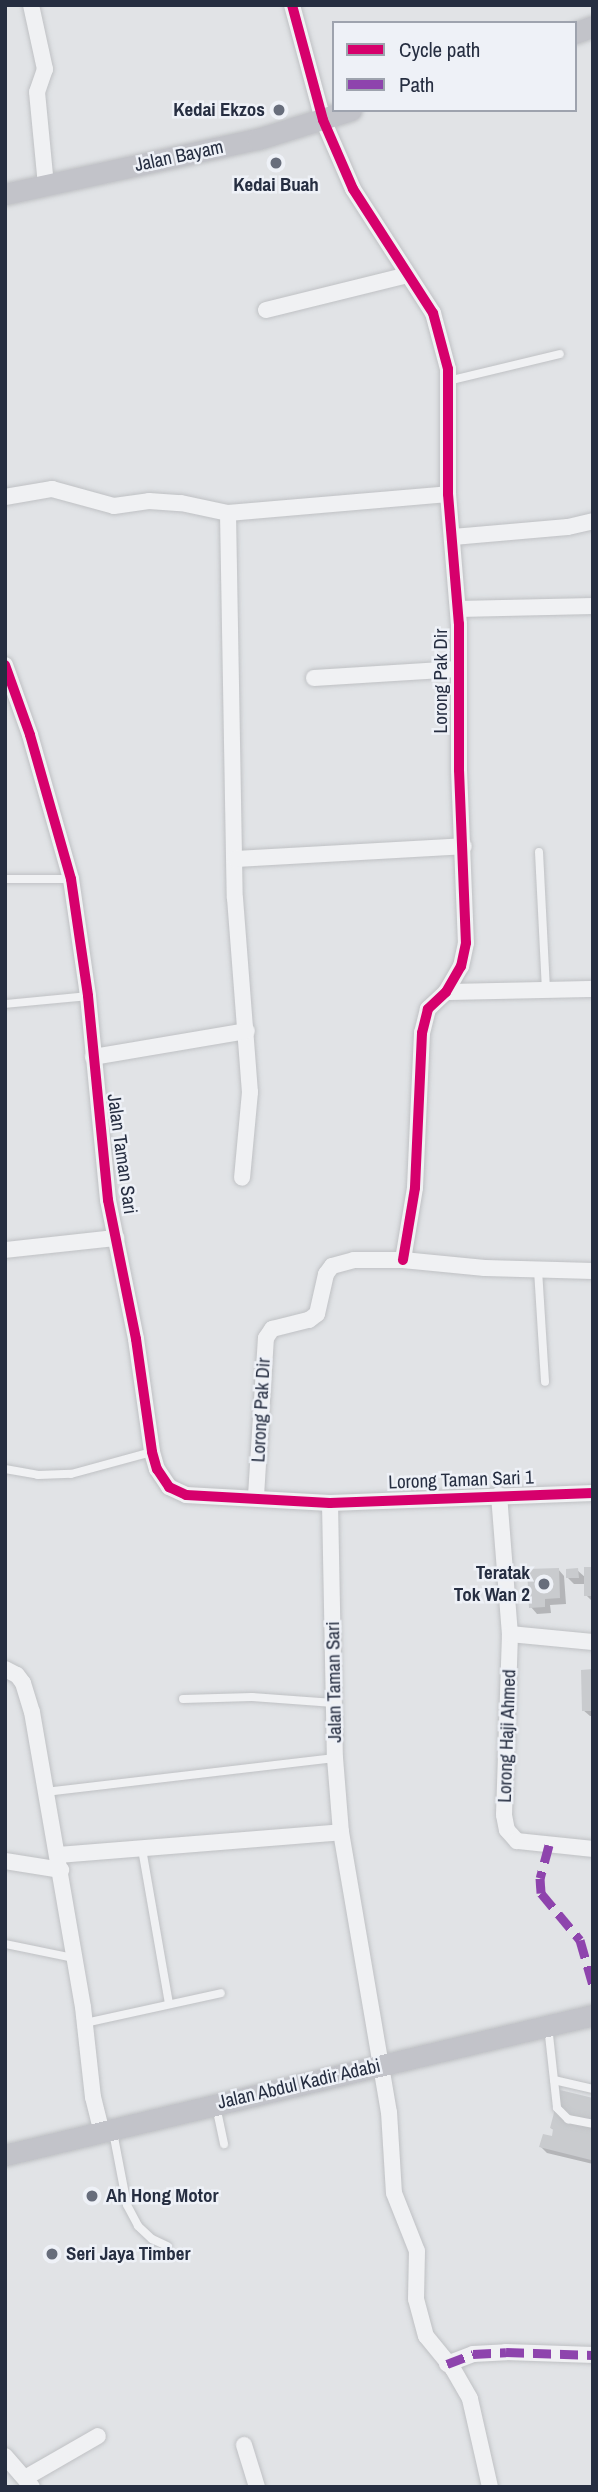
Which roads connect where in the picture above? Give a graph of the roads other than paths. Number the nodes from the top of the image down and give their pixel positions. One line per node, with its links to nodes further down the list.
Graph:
1 (31, 5): 5 (street)
2 (292, 5): 4 (street, Lorong Pak Dir)
3 (345, 112): 4 (main road, Jalan Bayam)
4 (323, 120): 5 (main road, Jalan Bayam); 7 (street, Lorong Pak Dir)
5 (46, 186): 6 (main road, Jalan Bayam)
6 (5, 194)
7 (407, 275): 8 (street); 10 (street, Lorong Pak Dir)
8 (266, 310)
9 (560, 354): 10 (lane)
10 (448, 381): 11 (street, Lorong Pak Dir)
11 (449, 494): 13 (street); 15 (street, Lorong Pak Dir)
12 (5, 497): 13 (street)
13 (228, 513): 23 (street)
14 (593, 521): 15 (street)
15 (453, 537): 17 (street, Lorong Pak Dir)
16 (593, 606): 17 (street)
17 (458, 609): 19 (street, Lorong Pak Dir)
18 (5, 666): 25 (street, Jalan Taman Sari)
19 (458, 669): 20 (street); 21 (street, Lorong Pak Dir)
20 (314, 678)
21 (464, 846): 23 (street); 28 (street, Lorong Pak Dir)
22 (539, 852): 27 (lane)
23 (234, 859): 31 (street)
24 (5, 879): 25 (lane)
25 (71, 879): 29 (street, Jalan Taman Sari)
26 (593, 989): 27 (street)
27 (546, 990): 28 (street)
28 (446, 992): 36 (street, Lorong Pak Dir)
29 (88, 996): 30 (lane); 32 (street, Jalan Taman Sari)
30 (5, 1004)
31 (247, 1031): 32 (street); 33 (street)
32 (93, 1056): 34 (street, Jalan Taman Sari)
33 (242, 1178)
34 (117, 1238): 35 (street); 40 (street, Jalan Taman Sari)
35 (5, 1250)
36 (403, 1260): 37 (street, Lorong Pak Dir); 44 (street, Lorong Pak Dir)
37 (538, 1270): 38 (street, Lorong Pak Dir); 39 (lane)
38 (593, 1272)
39 (545, 1382)
40 (152, 1452): 41 (lane); 44 (street, Jalan Taman Sari)
41 (5, 1469)
42 (593, 1493): 43 (street, Lorong Taman Sari 1)
43 (499, 1495): 45 (street, Lorong Taman Sari 1); 46 (street, Lorong Haji Ahmed)
44 (256, 1496): 45 (street, Jalan Taman Sari)
45 (330, 1503): 50 (street, Jalan Taman Sari)
46 (510, 1634): 47 (street); 55 (street, Lorong Haji Ahmed)
47 (593, 1642)
48 (5, 1669): 52 (street)
49 (183, 1699): 50 (lane)
50 (334, 1703): 51 (street, Jalan Taman Sari)
51 (335, 1758): 52 (lane); 53 (street, Jalan Taman Sari)
52 (45, 1792): 57 (street)
53 (341, 1832): 54 (street); 65 (street, Jalan Taman Sari)
54 (142, 1849): 57 (street); 61 (lane)
55 (593, 1849)
56 (5, 1861): 57 (street)
57 (59, 1863): 59 (street)
58 (5, 1944): 59 (lane)
59 (73, 1958): 63 (street)
60 (221, 1993): 61 (lane)
61 (169, 2004): 63 (lane)
62 (593, 2015): 64 (main road, Jalan Abdul Kadir Adabi)
63 (85, 2023): 70 (street)
64 (548, 2026): 65 (main road, Jalan Abdul Kadir Adabi); 66 (lane)
65 (381, 2064): 68 (main road, Jalan Abdul Kadir Adabi); 75 (street, Jalan Taman Sari)
66 (554, 2080): 67 (lane); 69 (lane)
67 (593, 2089)
68 (215, 2104): 70 (main road, Jalan Abdul Kadir Adabi); 71 (lane)
69 (593, 2124)
70 (107, 2131): 72 (main road, Jalan Abdul Kadir Adabi); 73 (lane)
71 (224, 2144)
72 (5, 2155)
73 (167, 2246)
74 (593, 2356): 75 (street)
75 (447, 2364): 81 (street, Jalan Taman Sari)
76 (98, 2436): 79 (street)
77 (244, 2445): 80 (street)
78 (5, 2456): 79 (street)
79 (28, 2482)
80 (257, 2487)
81 (490, 2487)

